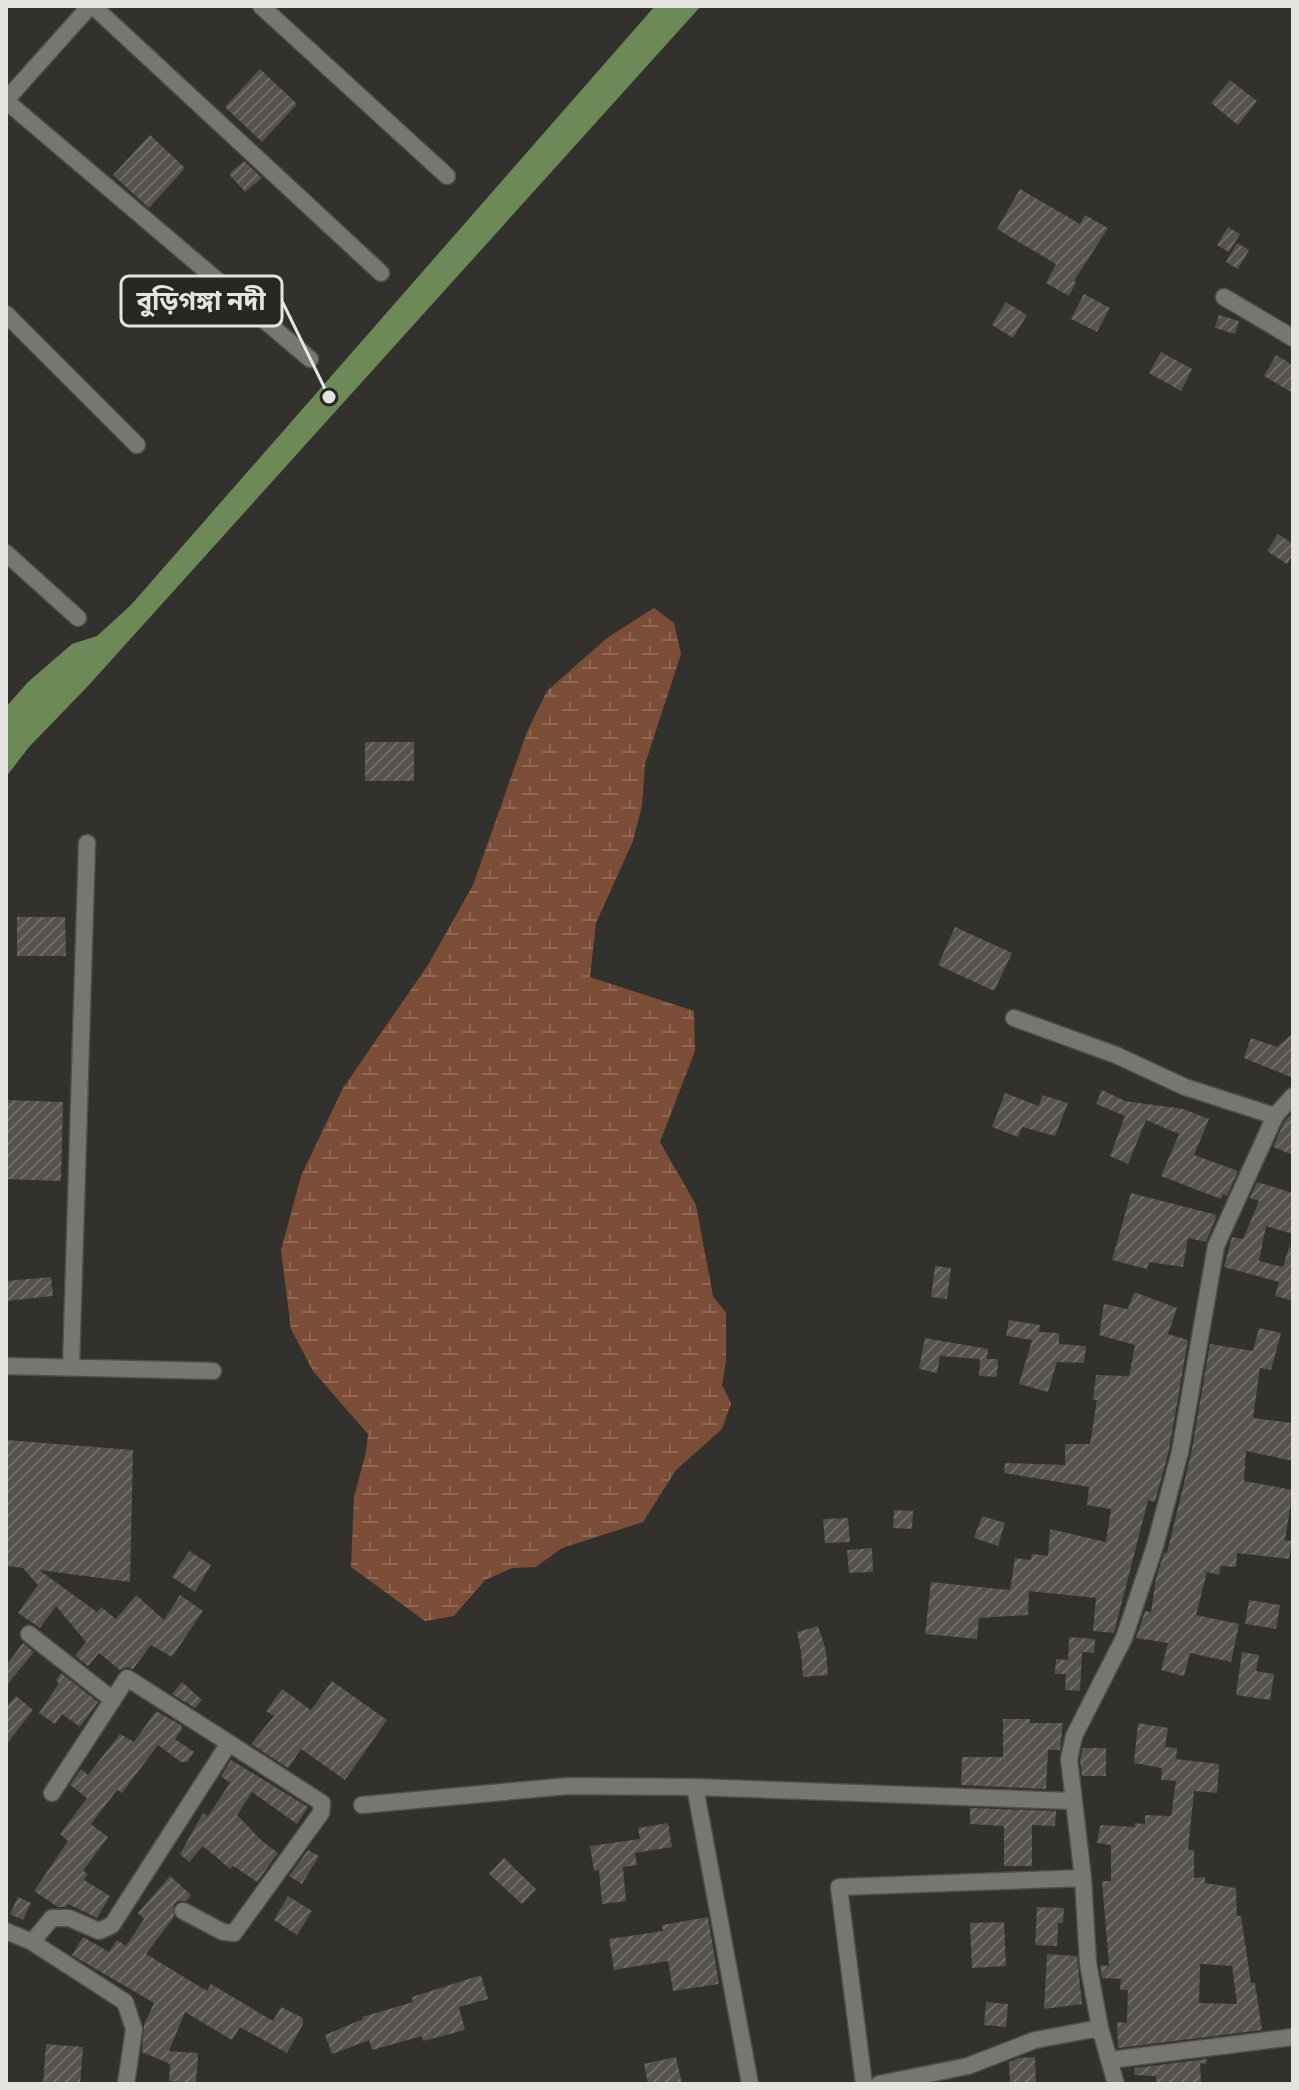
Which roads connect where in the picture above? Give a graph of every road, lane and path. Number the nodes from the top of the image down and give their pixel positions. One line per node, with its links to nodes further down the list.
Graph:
1 (92, 6): 3 (street); 5 (street)
2 (261, 6): 4 (street)
3 (6, 100): 9 (street)
4 (447, 176)
5 (381, 273)
6 (1224, 297): 8 (street)
7 (6, 314): 10 (street)
8 (1293, 338)
9 (310, 359)
10 (137, 445)
11 (6, 553): 12 (street)
12 (78, 618)
13 (87, 843): 18 (street)
14 (1014, 1018): 16 (street)
15 (1293, 1096): 16 (street)
16 (1275, 1116): 25 (street)
17 (6, 1366): 18 (street)
18 (71, 1367): 19 (street)
19 (213, 1371)
20 (29, 1634): 21 (street)
21 (113, 1700): 22 (street); 24 (street)
22 (229, 1743): 28 (street); 30 (street)
23 (695, 1787): 25 (street); 26 (street); 35 (street)
24 (52, 1793)
25 (1072, 1801): 27 (street)
26 (362, 1805)
27 (1083, 1878): 31 (street); 36 (street)
28 (183, 1911)
29 (6, 1931): 30 (street)
30 (32, 1942): 34 (street)
31 (1100, 2028): 33 (street); 37 (street)
32 (1293, 2037): 33 (street)
33 (1110, 2060): 38 (street)
34 (126, 2084)
35 (750, 2084)
36 (864, 2084)
37 (879, 2084)
38 (1116, 2084)

